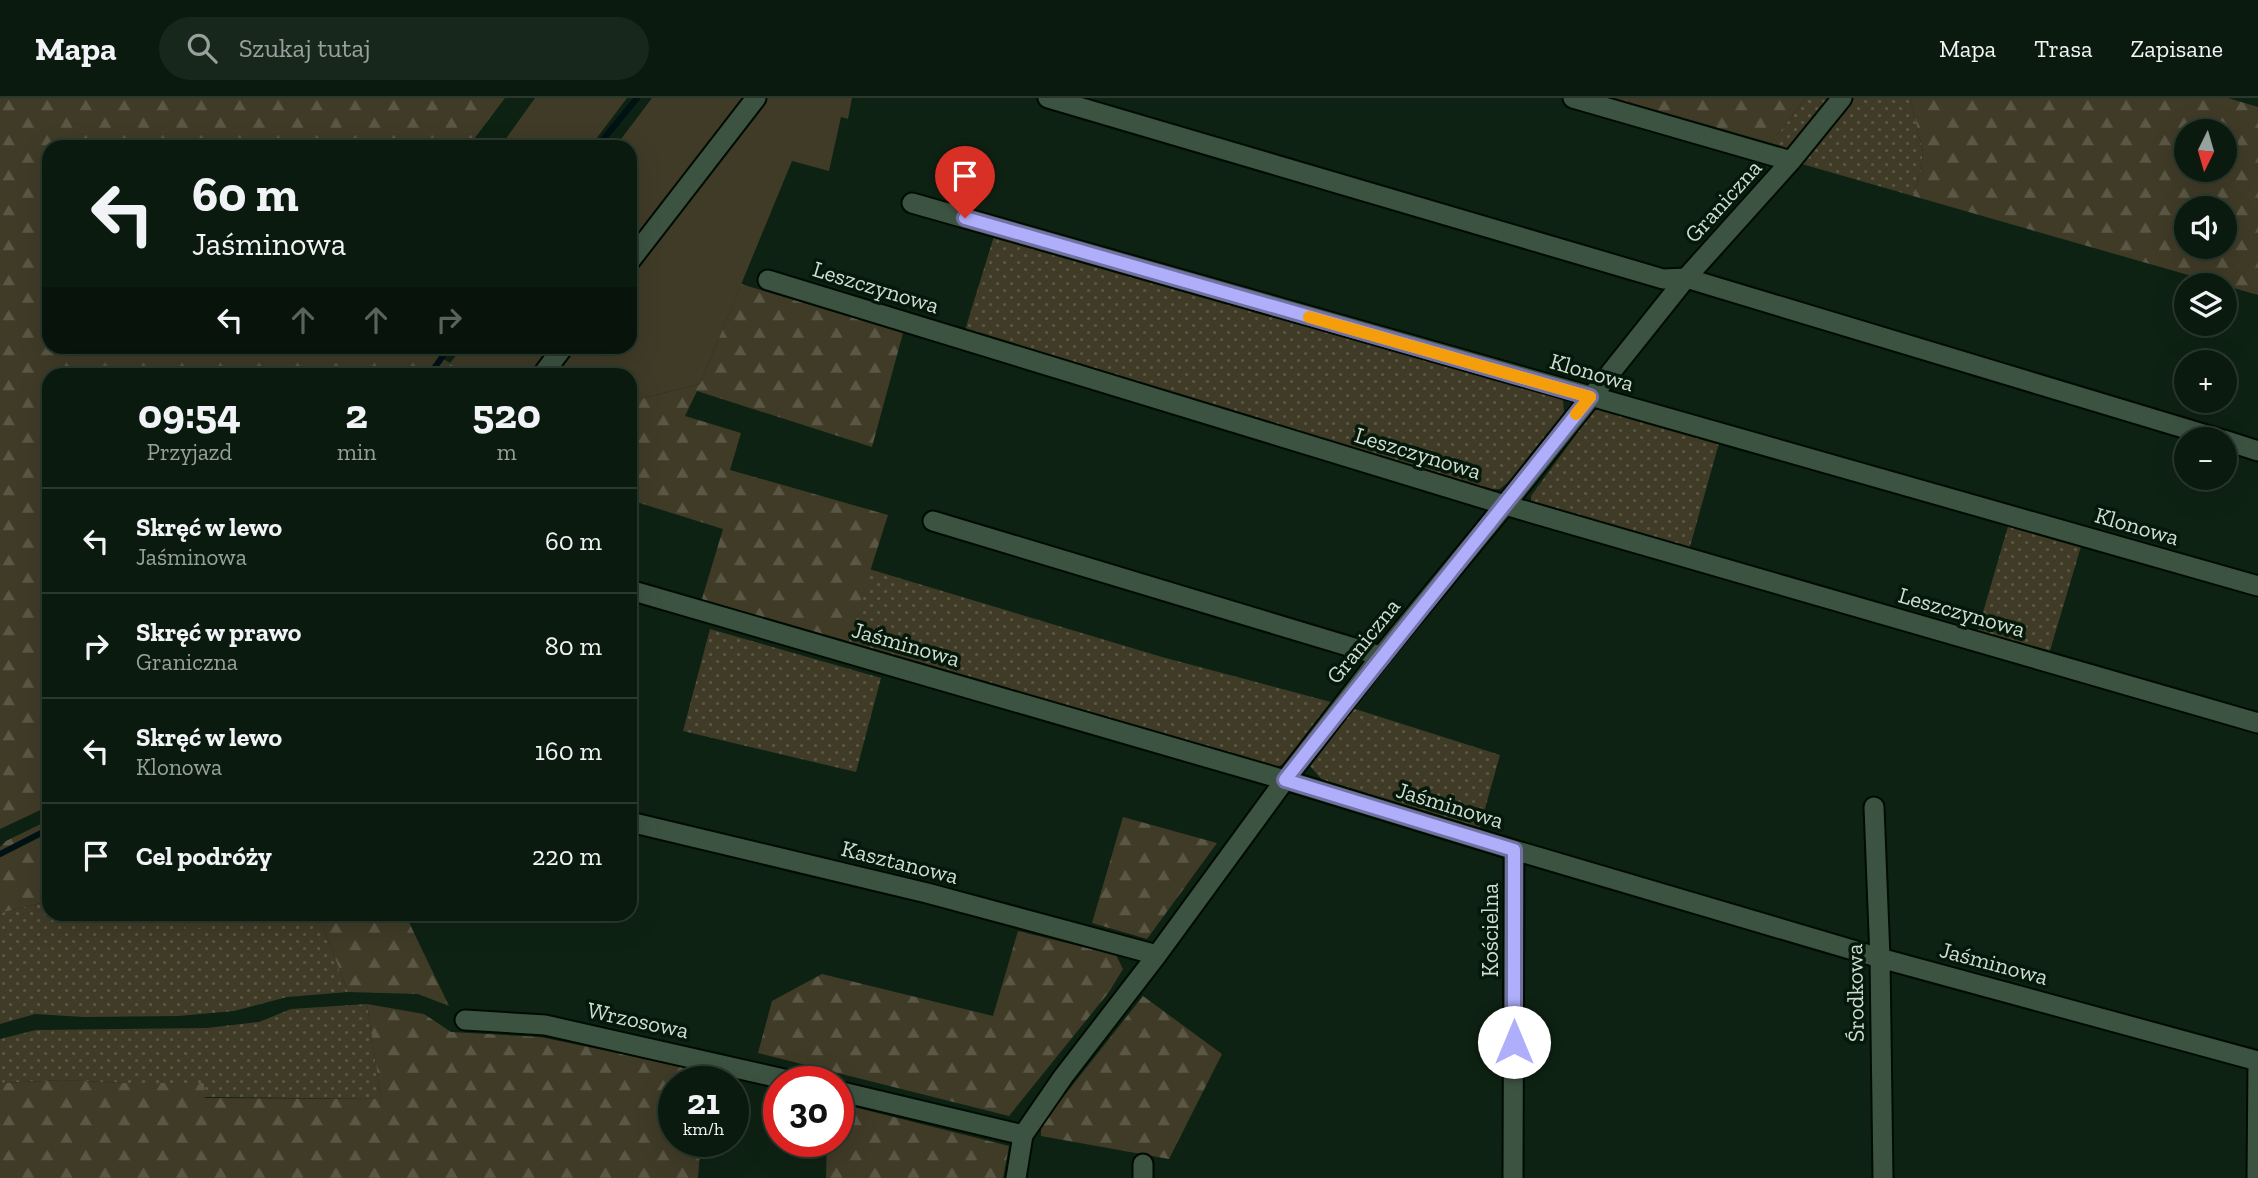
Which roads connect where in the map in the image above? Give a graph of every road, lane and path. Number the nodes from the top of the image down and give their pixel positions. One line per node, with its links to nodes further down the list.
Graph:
1 (756, 98): 7 (street)
2 (1048, 98): 8 (street)
3 (1573, 98): 5 (street, Graniczna)
4 (1842, 98): 5 (street, Graniczna)
5 (1791, 161): 8 (street, Graniczna)
6 (912, 203): 12 (street, Klonowa)
7 (637, 252)
8 (1686, 278): 12 (street, Graniczna); 13 (street)
9 (768, 280): 16 (street, Leszczynowa)
10 (559, 354): 11 (street)
11 (548, 368)
12 (1590, 397): 16 (street, Graniczna); 18 (street, Klonowa)
13 (2179, 427)
14 (2237, 445): 15 (street)
15 (2258, 451)
16 (1505, 505): 20 (street, Graniczna); 21 (street, Leszczynowa)
17 (933, 521): 20 (street)
18 (2258, 586)
19 (637, 592): 22 (street, Jaśminowa)
20 (1381, 656): 22 (street, Graniczna)
21 (2258, 723)
22 (1285, 780): 25 (street, Jaśminowa); 26 (street, Graniczna)
23 (1874, 807): 27 (street, Środkowa)
24 (637, 824): 26 (street, Kasztanowa)
25 (1514, 850): 27 (street, Jaśminowa); 34 (street, Kościelna)
26 (1157, 955): 32 (street, Graniczna)
27 (1880, 958): 29 (street, Jaśminowa); 35 (street, Środkowa)
28 (466, 1020): 30 (street, Wrzosowa)
29 (2258, 1061): 36 (street)
30 (763, 1074)
31 (854, 1095): 32 (street)
32 (1023, 1135): 33 (street, Graniczna)
33 (1016, 1178)
34 (1513, 1178)
35 (1883, 1178)
36 (2257, 1178)

